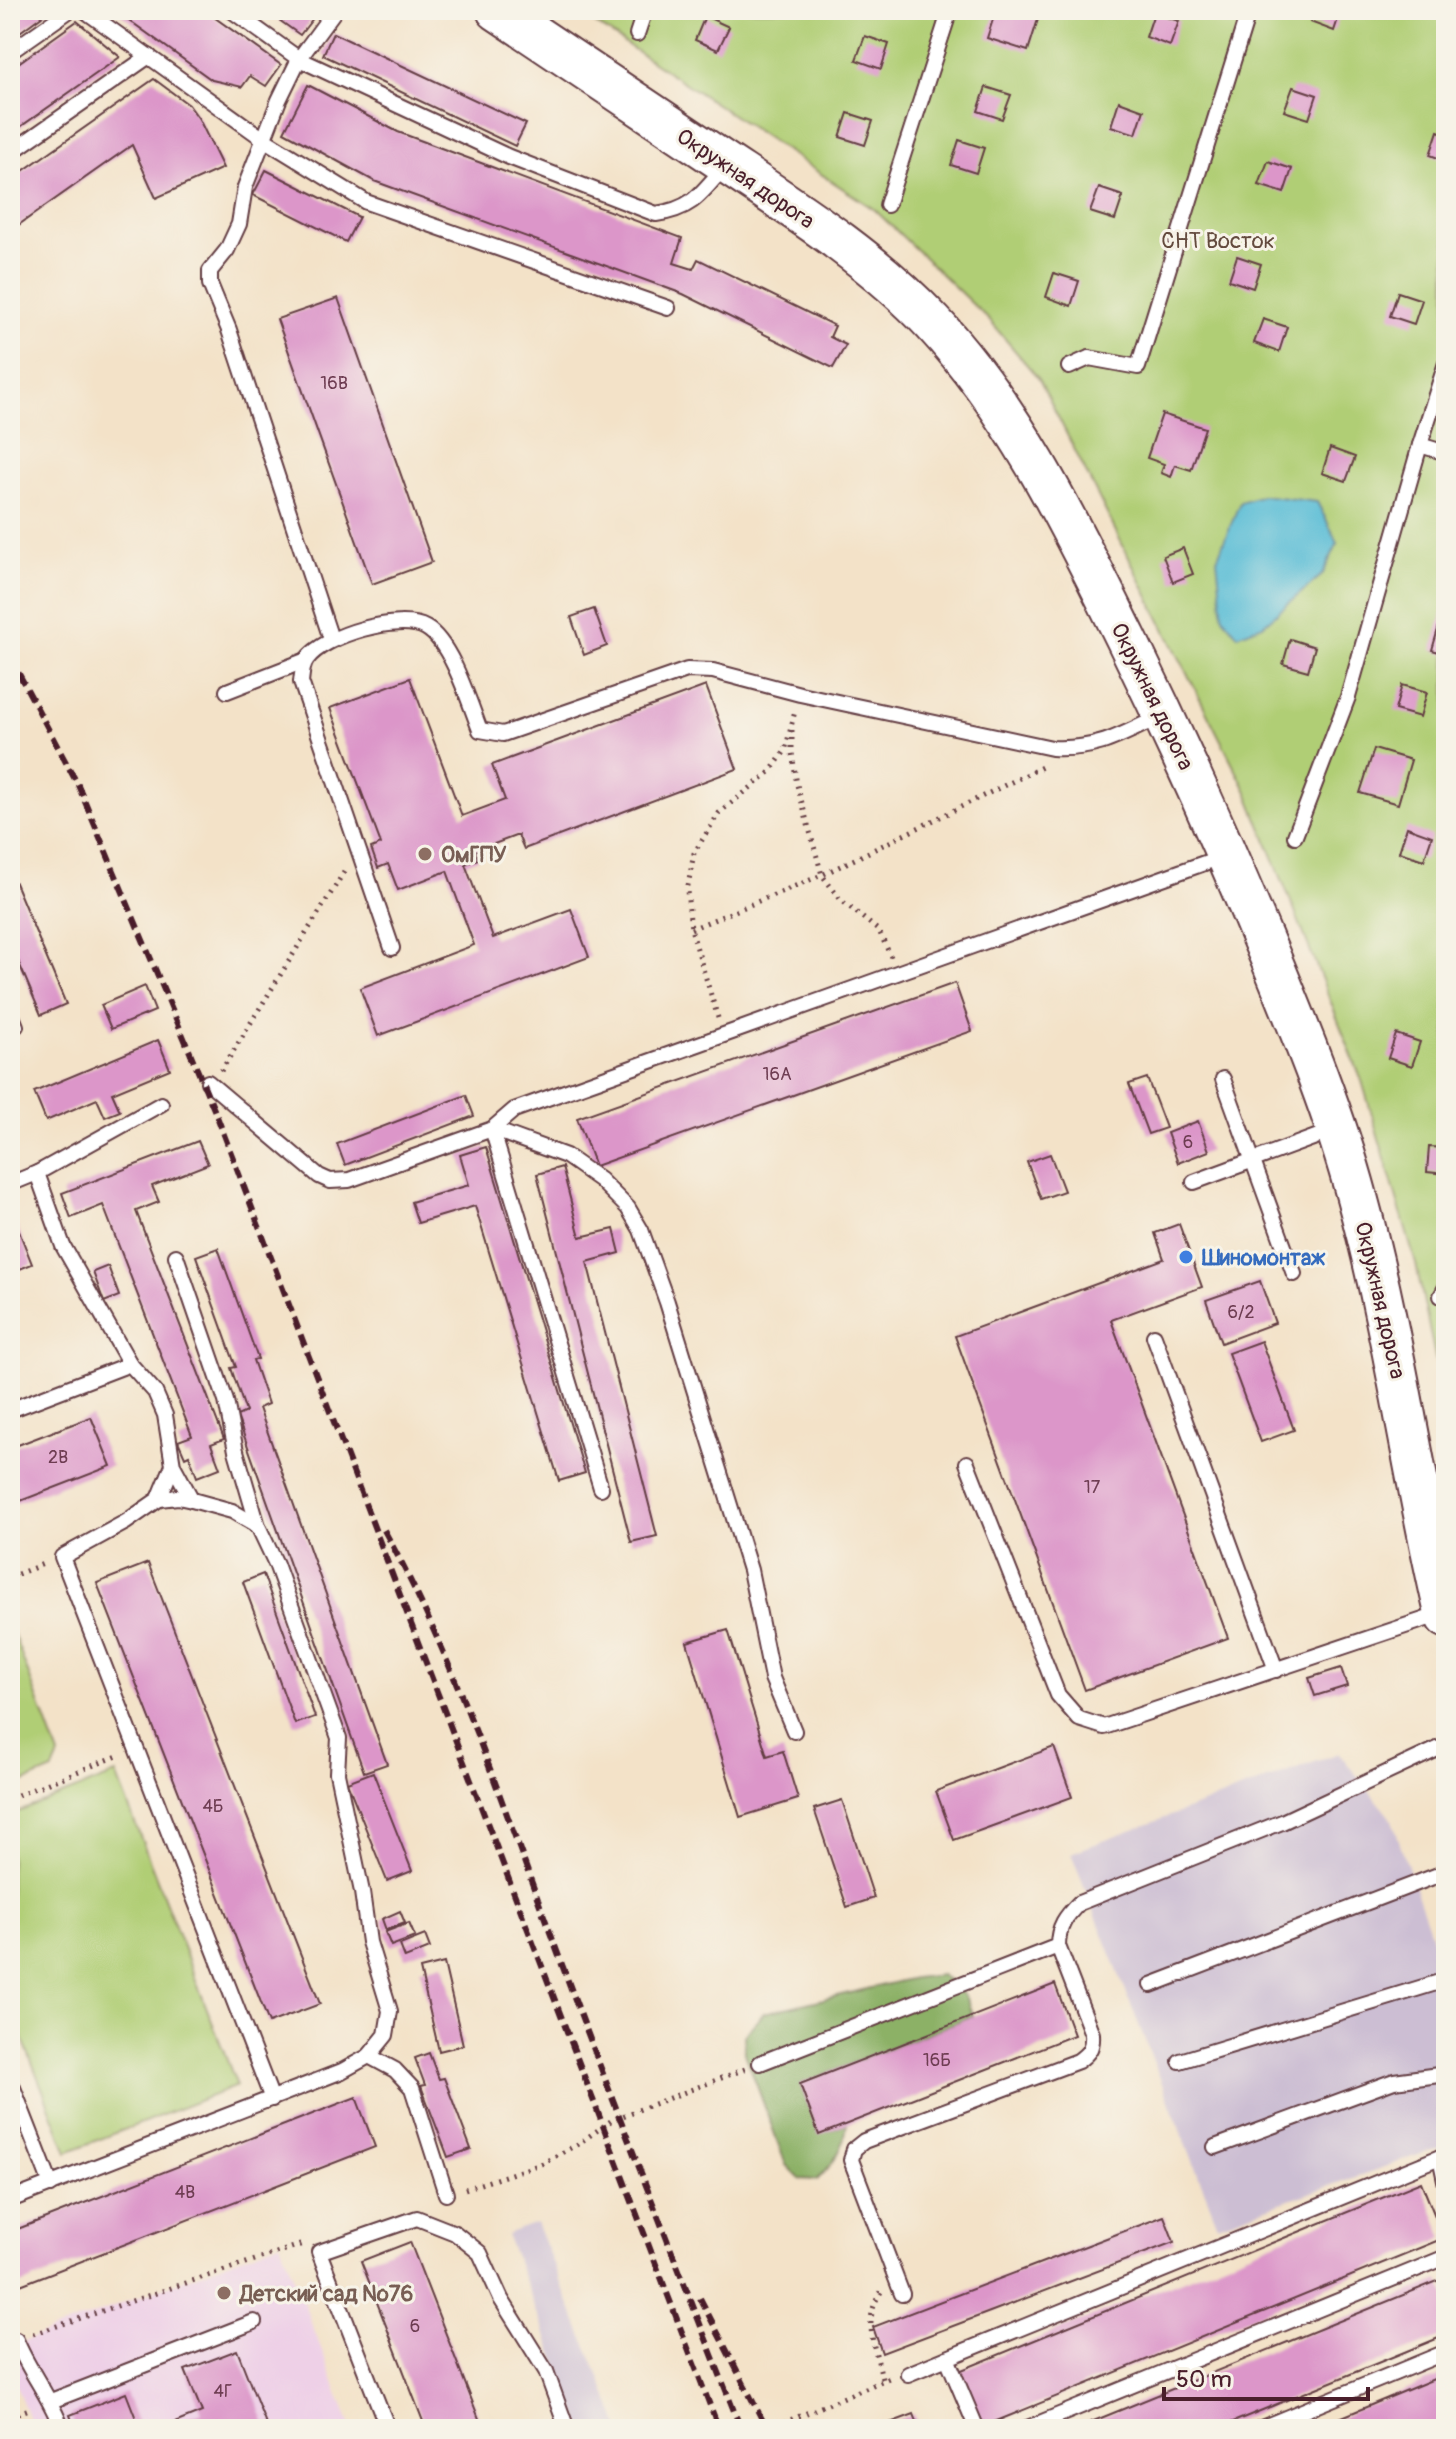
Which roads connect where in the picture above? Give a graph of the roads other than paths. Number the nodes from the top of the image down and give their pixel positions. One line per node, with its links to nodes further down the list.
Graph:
1 (70, 10): 10 (lane)
2 (84, 10): 11 (lane)
3 (231, 10): 12 (lane)
4 (335, 10): 12 (lane)
5 (497, 10): 15 (main road, Окружная дорога)
6 (645, 10): 9 (lane)
7 (950, 10): 16 (lane)
8 (1249, 10): 19 (lane)
9 (637, 34)
10 (10, 52)
11 (149, 56): 13 (lane); 14 (lane)
12 (299, 59): 13 (lane); 15 (lane)
13 (265, 140): 17 (lane); 22 (lane)
14 (10, 153)
15 (727, 164): 25 (main road, Окружная дорога)
16 (887, 205)
17 (668, 308)
18 (1446, 363): 20 (lane)
19 (1069, 367)
20 (1420, 445): 21 (lane); 26 (lane)
21 (1446, 453)
22 (331, 639): 23 (lane); 25 (lane)
23 (304, 661): 24 (lane); 28 (lane)
24 (227, 691)
25 (1163, 715): 27 (main road, Окружная дорога)
26 (1295, 836)
27 (1228, 854): 34 (lane); 35 (main road, Окружная дорога)
28 (392, 948)
29 (10, 1011): 30 (lane)
30 (16, 1026)
31 (1223, 1079): 36 (lane)
32 (208, 1082): 34 (lane)
33 (161, 1104): 37 (lane)
34 (492, 1129): 47 (lane); 53 (lane)
35 (1336, 1130): 36 (lane); 51 (main road, Окружная дорога)
36 (1252, 1160): 38 (lane); 41 (lane)
37 (37, 1173): 39 (lane); 43 (lane)
38 (1194, 1182)
39 (10, 1184)
40 (176, 1256): 50 (lane)
41 (1294, 1274)
42 (1154, 1336): 52 (lane)
43 (130, 1364): 44 (lane); 46 (lane)
44 (10, 1410)
45 (967, 1463): 52 (lane)
46 (173, 1465): 48 (lane); 49 (lane)
47 (601, 1488)
48 (159, 1499): 49 (lane); 64 (lane)
49 (192, 1500): 50 (lane)
50 (258, 1526): 59 (lane)
51 (1443, 1594): 52 (lane)
52 (1276, 1670)
53 (794, 1731)
54 (1446, 1745): 56 (lane)
55 (1446, 1872): 58 (lane)
56 (1058, 1946): 61 (lane); 72 (lane)
57 (1446, 1980): 60 (lane)
58 (1151, 1985)
59 (369, 2056): 64 (lane); 69 (lane)
60 (1180, 2061)
61 (760, 2063)
62 (1446, 2074): 65 (lane)
63 (10, 2080): 67 (lane)
64 (272, 2099): 67 (lane)
65 (1215, 2147)
66 (1443, 2155): 68 (lane); 76 (lane)
67 (51, 2185): 70 (lane)
68 (1446, 2185)
69 (446, 2194)
70 (10, 2200)
71 (1446, 2257): 83 (lane)
72 (902, 2294)
73 (254, 2322): 78 (lane)
74 (13, 2340): 78 (lane)
75 (1446, 2352): 84 (lane)
76 (947, 2358): 77 (lane); 82 (lane)
77 (908, 2374)
78 (51, 2401): 79 (lane)
79 (62, 2429)
80 (388, 2429): 81 (lane)
81 (567, 2429)
82 (977, 2429)
83 (1025, 2429)
84 (1259, 2429)

